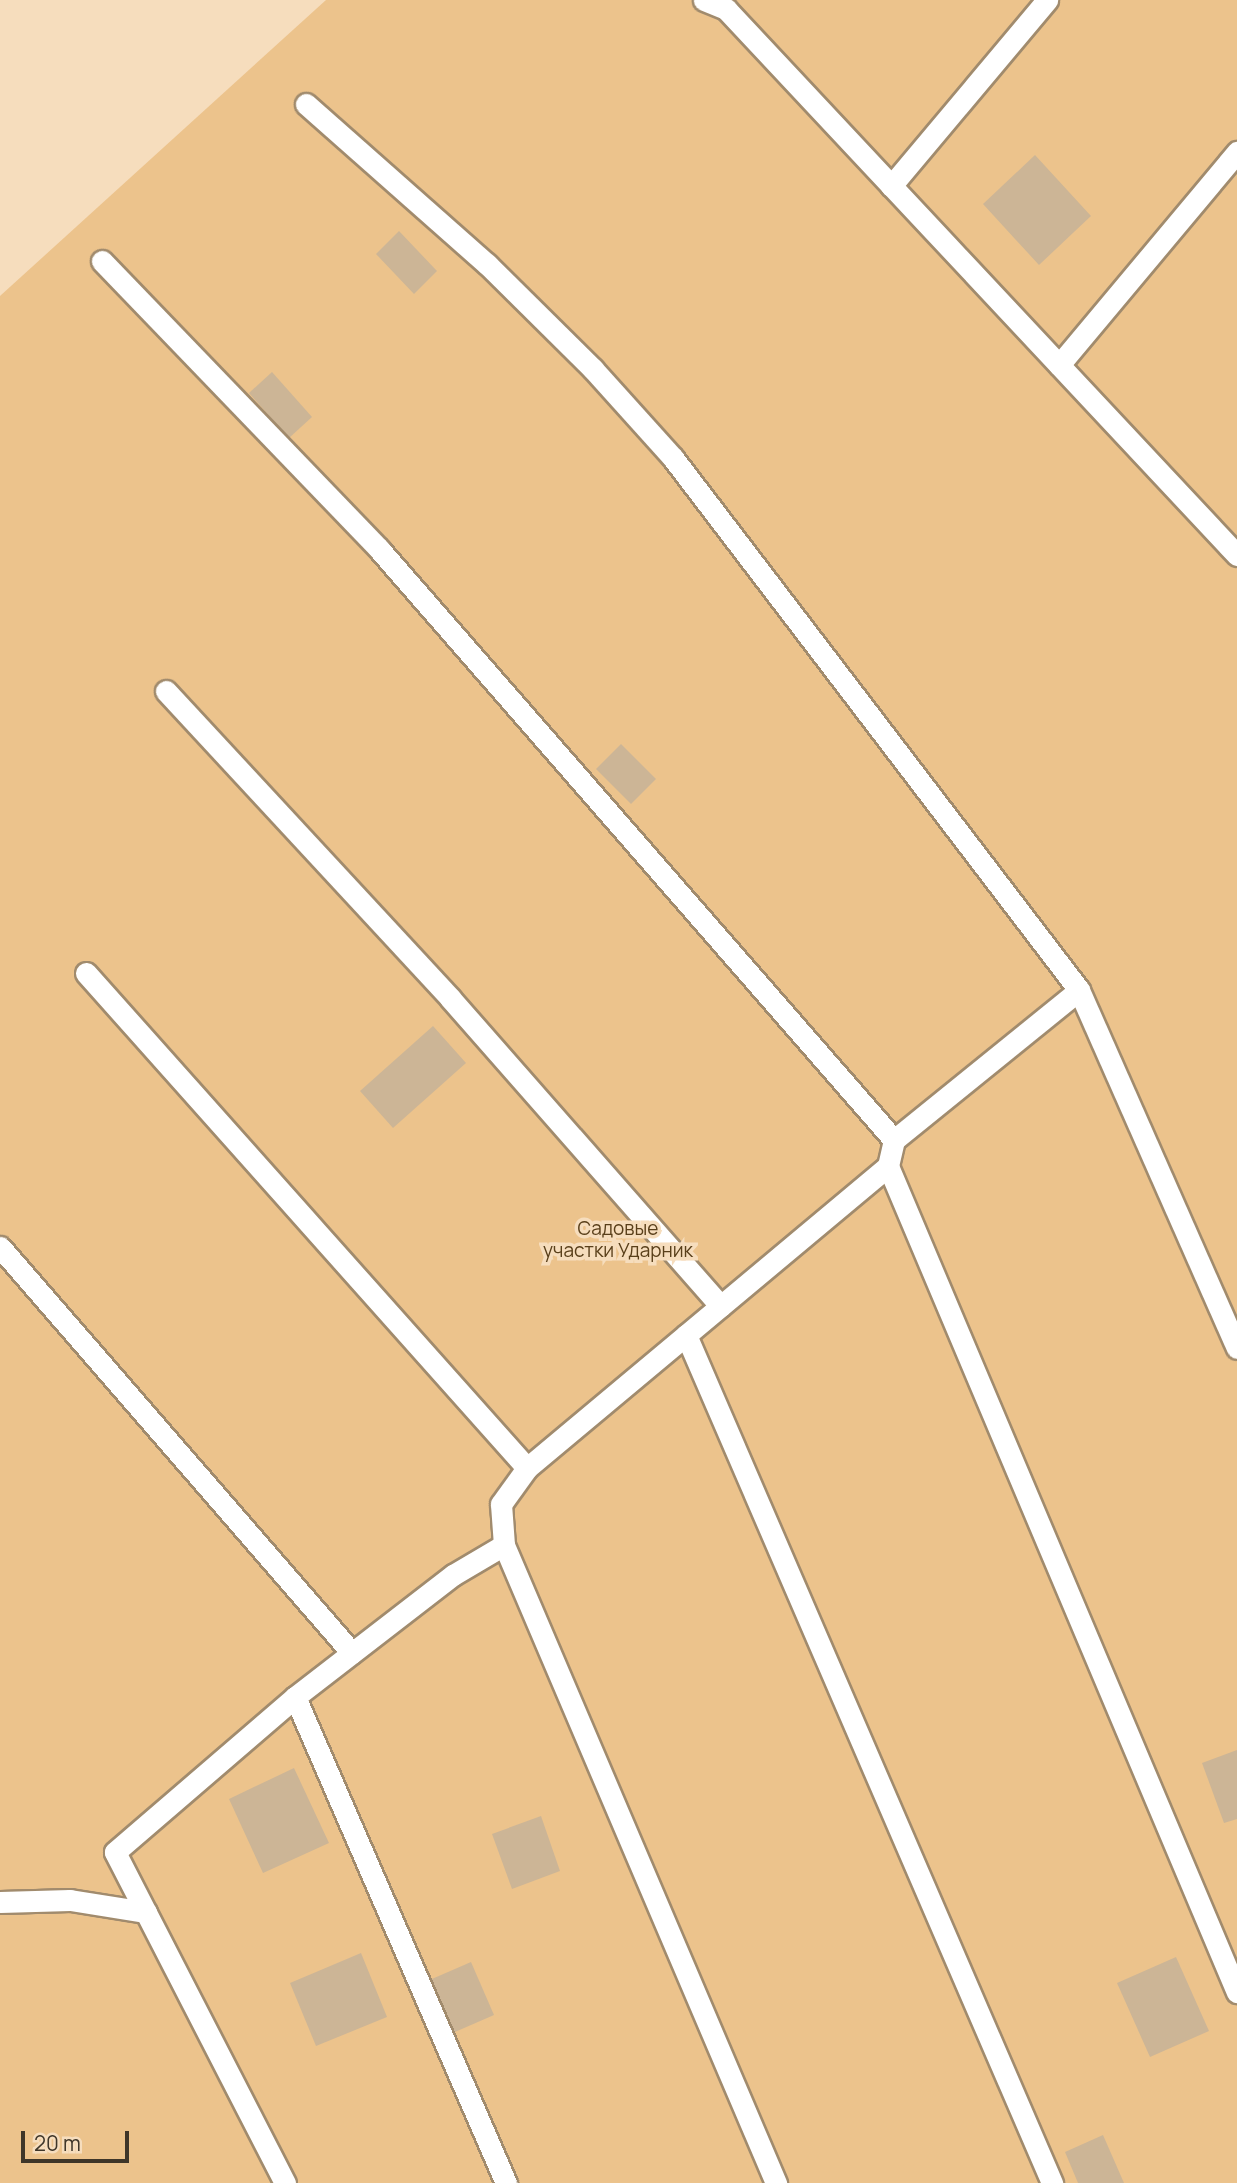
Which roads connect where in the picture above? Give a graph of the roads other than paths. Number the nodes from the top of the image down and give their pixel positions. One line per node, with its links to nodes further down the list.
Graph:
1 (704, 0): 3 (lane)
2 (1047, 0): 6 (lane)
3 (730, 4): 6 (lane)
4 (306, 104): 12 (lane)
5 (1237, 152): 8 (lane)
6 (891, 186): 8 (lane)
7 (102, 261): 13 (lane)
8 (1059, 365): 9 (lane)
9 (1233, 541)
10 (166, 691): 16 (lane)
11 (86, 973): 19 (lane)
12 (1079, 990): 13 (lane); 18 (lane)
13 (894, 1140): 14 (lane)
14 (888, 1166): 16 (lane); 25 (lane)
15 (0, 1247): 21 (lane)
16 (721, 1306): 17 (lane)
17 (686, 1335): 19 (lane); 29 (lane)
18 (1237, 1348)
19 (527, 1468): 20 (lane)
20 (504, 1545): 21 (lane); 28 (lane)
21 (352, 1653): 22 (lane)
22 (295, 1697): 24 (lane); 27 (lane)
23 (0, 1902): 24 (lane)
24 (146, 1912): 26 (lane)
25 (1237, 1992)
26 (285, 2183)
27 (506, 2183)
28 (776, 2183)
29 (1052, 2183)

